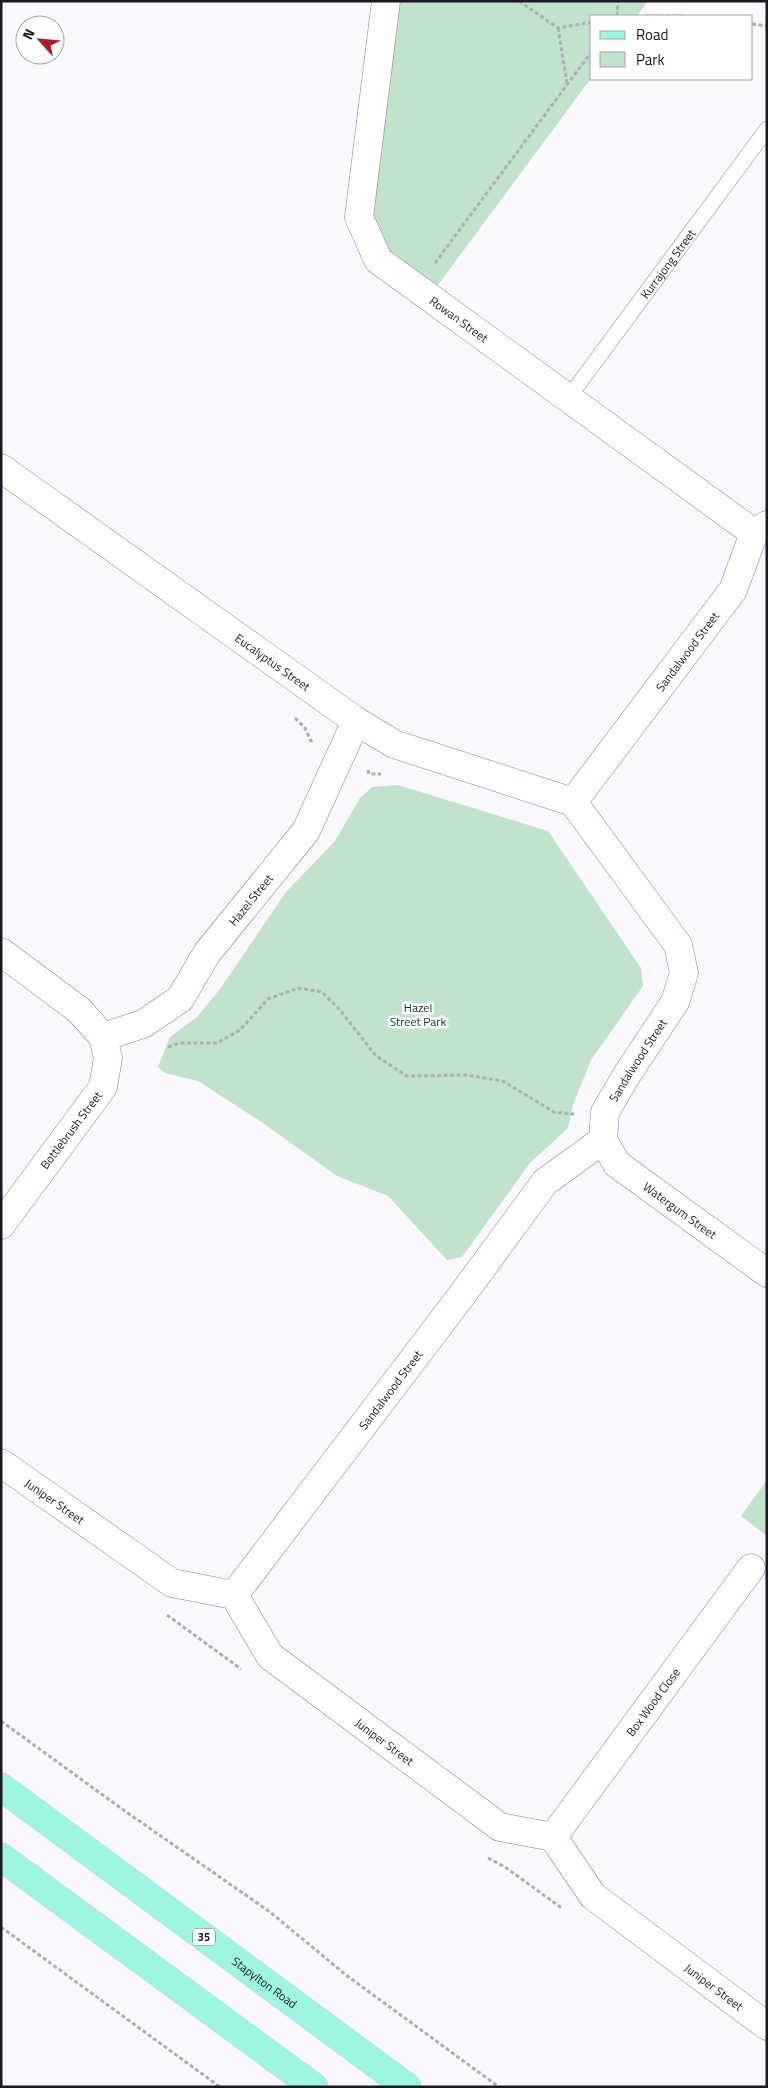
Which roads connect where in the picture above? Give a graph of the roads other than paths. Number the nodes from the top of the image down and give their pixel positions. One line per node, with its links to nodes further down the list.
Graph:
1 (386, 1): 3 (street, Rowan Street)
2 (767, 129): 3 (lane, Kurrajong Street)
3 (569, 398): 5 (street, Rowan Street)
4 (1, 468): 6 (street, Eucalyptus Street)
5 (760, 529): 7 (street, Sandalwood Street)
6 (356, 721): 7 (street, Eucalyptus Street); 9 (street, Hazel Street)
7 (572, 802): 10 (street, Sandalwood Street)
8 (1, 952): 9 (street)
9 (103, 1037): 11 (street, Bottlebrush Street)
10 (603, 1140): 12 (street, Watergum Street); 15 (street, Sandalwood Street)
11 (1, 1225)
12 (767, 1273)
13 (1, 1463): 15 (street, Juniper Street)
14 (751, 1568): 17 (street, Box Wood Close)
15 (234, 1595): 17 (street, Juniper Street)
16 (1, 1787): 21 (main road, Stapylton Road / 35)
17 (553, 1837): 19 (street, Juniper Street)
18 (1, 1857): 20 (main road)
19 (767, 2026)
20 (314, 2087)
21 (406, 2087)

